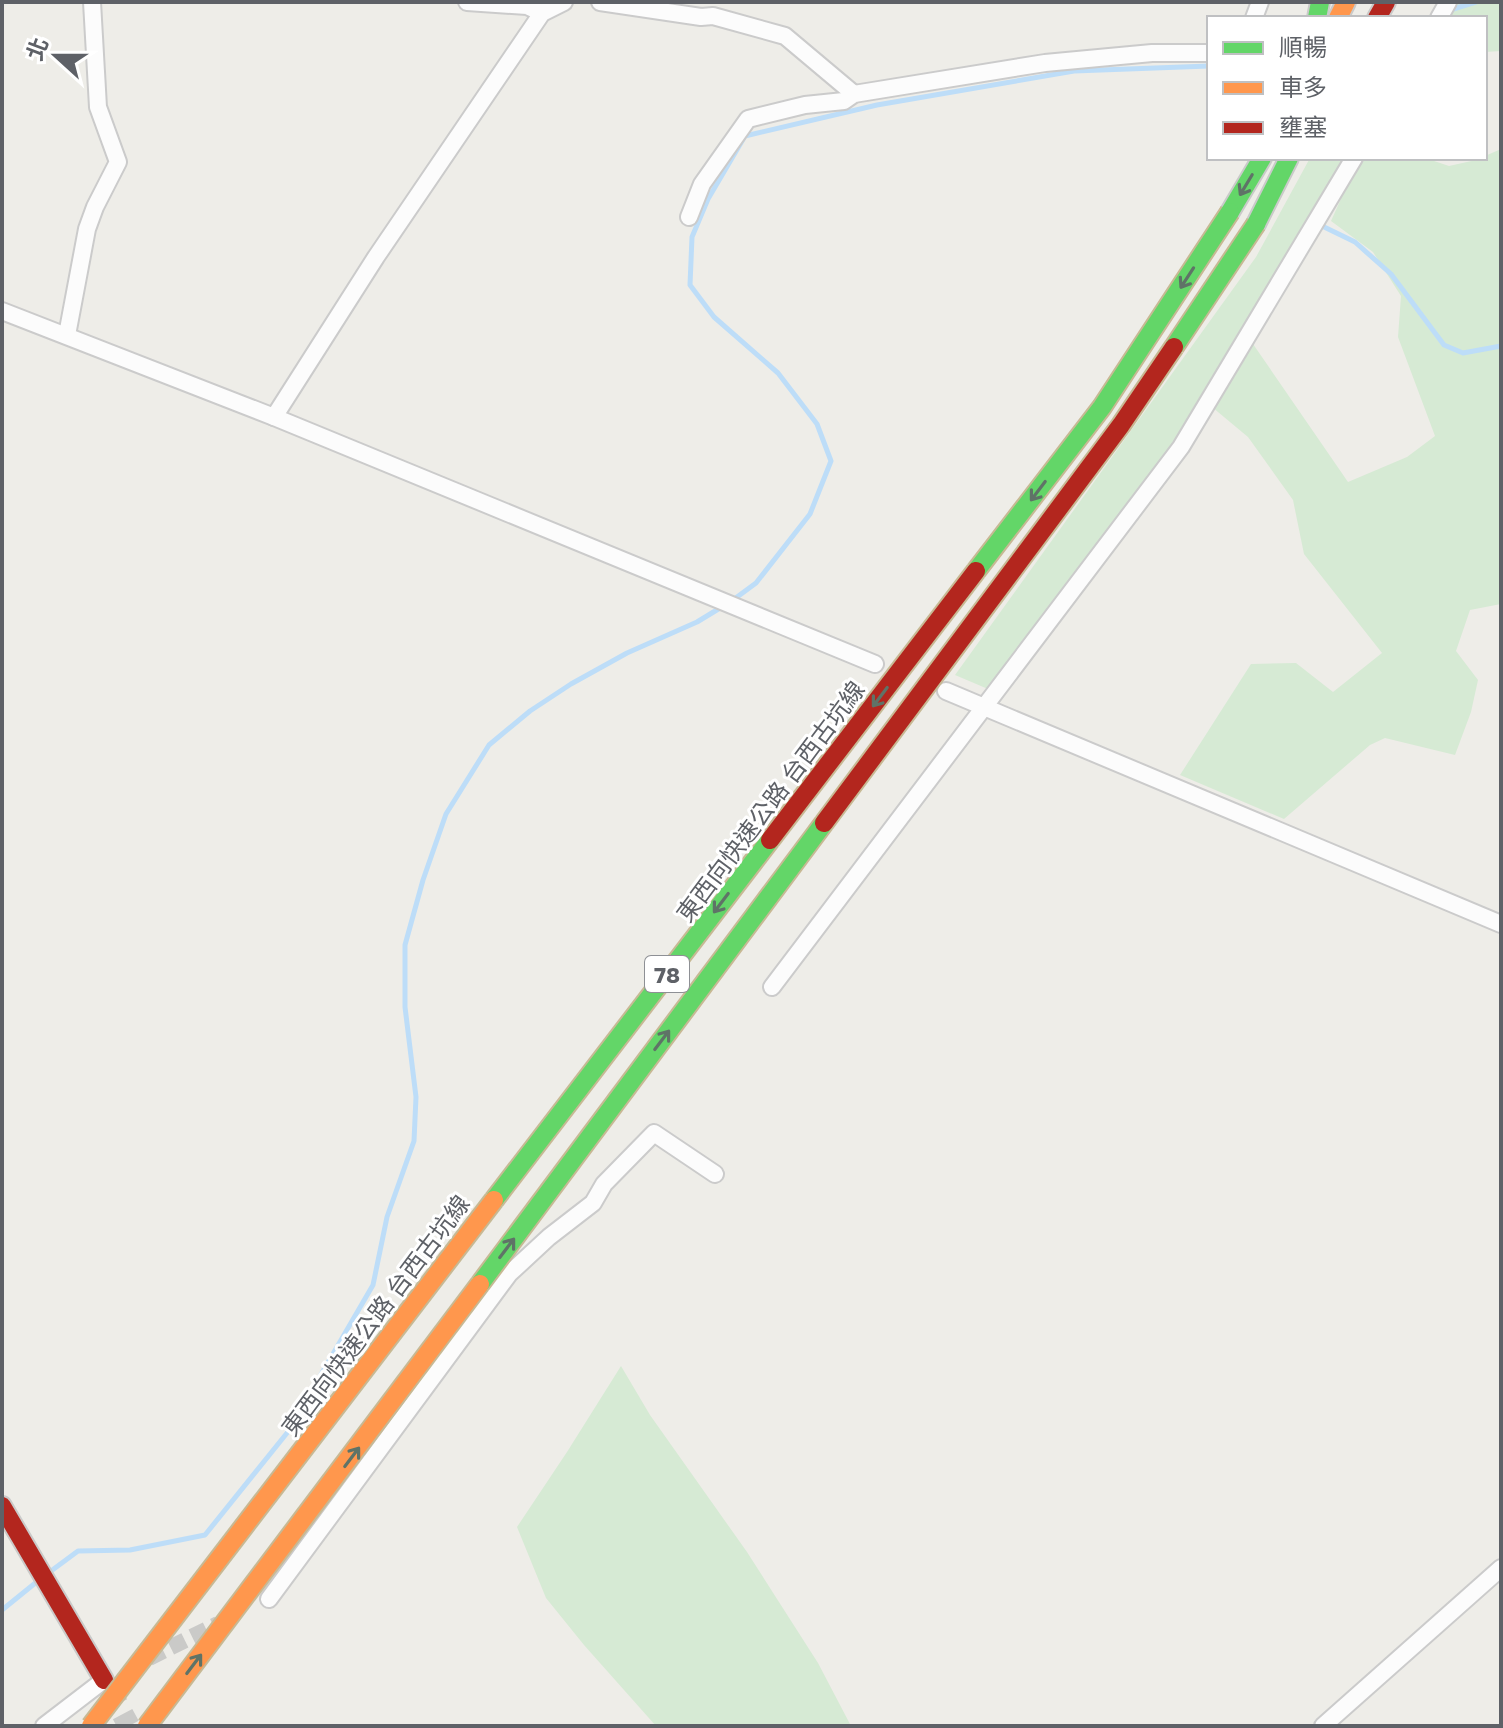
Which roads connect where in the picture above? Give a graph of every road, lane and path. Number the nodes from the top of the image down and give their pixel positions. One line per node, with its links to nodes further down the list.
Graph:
1 (92, 2): 13 (street)
2 (467, 2): 5 (street)
3 (564, 2): 5 (street)
4 (600, 2): 7 (street)
5 (542, 13): 14 (street)
6 (1207, 53): 7 (street)
7 (854, 94): 11 (street)
8 (1261, 160): 26 (main road, 東西向快速公路 台西古坑線 / 78, one-way to 26, bridge)
9 (1289, 160): 27 (main road, 78, one-way to 9, bridge)
10 (1353, 160): 17 (street)
11 (689, 217)
12 (2, 311): 13 (street)
13 (67, 335): 14 (street)
14 (274, 417): 15 (street)
15 (875, 664)
16 (946, 691): 17 (street)
17 (984, 705): 18 (street); 19 (street)
18 (1501, 924)
19 (772, 987)
20 (715, 1174): 23 (street)
21 (2, 1506): 24 (main road)
22 (1501, 1568): 28 (street)
23 (269, 1599)
24 (104, 1680): 25 (street)
25 (44, 1726)
26 (91, 1726)
27 (147, 1726)
28 (1323, 1726)

